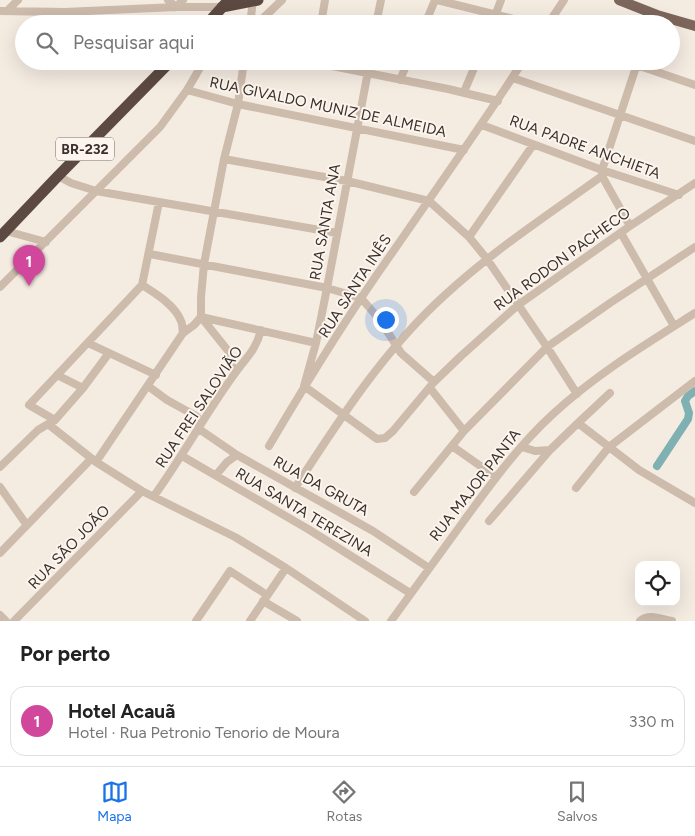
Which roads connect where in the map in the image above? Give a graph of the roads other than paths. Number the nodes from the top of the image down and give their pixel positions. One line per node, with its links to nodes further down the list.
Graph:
1 (18, 0): 14 (street)
2 (168, 0): 13 (street)
3 (183, 0): 13 (street)
4 (282, 0): 18 (street)
5 (325, 0): 19 (street)
6 (380, 0): 20 (street)
7 (436, 0): 15 (street); 21 (street)
8 (501, 0): 15 (street)
9 (564, 0): 23 (street)
10 (619, 0): 24 (main road)
11 (255, 1): 12 (highway); 17 (street)
12 (226, 4): 13 (street); 16 (highway)
13 (176, 7): 14 (street)
14 (4, 11)
15 (496, 14): 22 (street)
16 (216, 15)
17 (252, 15)
18 (266, 15)
19 (322, 15)
20 (378, 15)
21 (429, 15)
22 (500, 15)
23 (554, 15)
24 (647, 15)
25 (680, 23): 26 (main road)
26 (695, 26)
27 (162, 70): 53 (highway, BR-232)
28 (199, 70): 41 (street)
29 (243, 70): 44 (street)
30 (353, 70): 37 (street)
31 (368, 70): 37 (street, RUA SANTA ANA)
32 (404, 70): 39 (street)
33 (473, 70): 42 (street)
34 (518, 70): 38 (street, RUA SANTA INÊS)
35 (635, 70): 45 (street)
36 (655, 70): 40 (street)
37 (368, 73): 39 (street); 47 (street, RUA SANTA ANA)
38 (513, 78): 43 (street, RUA SANTA INÊS); 45 (street)
39 (400, 80): 42 (street)
40 (695, 85)
41 (187, 90): 44 (street, RUA GIVALDO MUNIZ DE ALMEIDA); 56 (street)
42 (464, 92): 43 (street)
43 (498, 101): 46 (street, RUA SANTA INÊS)
44 (238, 104): 47 (street, RUA GIVALDO MUNIZ DE ALMEIDA); 51 (street)
45 (620, 114): 48 (street); 52 (street)
46 (482, 125): 49 (street, RUA PADRE ANCHIETA); 50 (street, RUA SANTA INÊS)
47 (357, 128): 50 (street, RUA GIVALDO MUNIZ DE ALMEIDA); 54 (street, RUA SANTA ANA)
48 (695, 141)
49 (533, 145): 52 (street, RUA PADRE ANCHIETA); 65 (street)
50 (464, 150): 58 (street, RUA SANTA INÊS)
51 (224, 159): 54 (street); 60 (street)
52 (602, 173): 57 (street, RUA PADRE ANCHIETA); 61 (street); 69 (street)
53 (58, 176): 56 (street); 64 (highway, BR-232)
54 (346, 181): 58 (street); 62 (street, RUA SANTA ANA)
55 (695, 183): 57 (street, RUA RODON PACHECO)
56 (96, 192): 59 (street); 66 (street)
57 (679, 195): 61 (street, RUA RODON PACHECO)
58 (429, 201): 65 (street); 75 (street, RUA SANTA INÊS)
59 (159, 202): 60 (street); 68 (street)
60 (215, 213): 62 (street); 70 (street)
61 (630, 226): 63 (street, RUA RODON PACHECO)
62 (337, 233): 74 (street, RUA SANTA ANA)
63 (621, 233): 71 (street); 76 (street, RUA RODON PACHECO)
64 (3, 234): 66 (street)
65 (469, 237): 69 (street)
66 (46, 242): 73 (street)
67 (695, 247): 71 (street)
68 (150, 254): 70 (street); 72 (street)
69 (487, 259): 76 (street); 84 (street)
70 (204, 264): 74 (street); 78 (street)
71 (648, 279): 79 (street); 85 (street)
72 (142, 285): 81 (street); 82 (street)
73 (0, 287)
74 (327, 288): 75 (street); 83 (street, RUA SANTA ANA)
75 (361, 298): 84 (street); 92 (street, RUA SANTA INÊS)
76 (518, 305): 85 (street); 90 (street, RUA RODON PACHECO)
77 (695, 313): 79 (street, RUA MAJOR PANTA)
78 (201, 317): 80 (street); 81 (street); 87 (street)
79 (674, 326): 96 (street, RUA MAJOR PANTA)
80 (261, 330): 83 (street); 87 (street, RUA FREI SALOVIÃO)
81 (183, 333): 89 (street)
82 (88, 343): 86 (street); 88 (street)
83 (316, 343): 92 (street, RUA SANTA ANA)
84 (395, 347): 90 (street); 97 (street)
85 (547, 347): 96 (street); 101 (street)
86 (109, 353): 89 (street); 94 (street)
87 (234, 374): 100 (street, RUA FREI SALOVIÃO)
88 (57, 375): 94 (street); 98 (street)
89 (156, 375): 91 (street)
90 (432, 385): 97 (street, RUA RODON PACHECO); 101 (street)
91 (148, 386): 100 (street); 109 (street)
92 (304, 386): 97 (street); 102 (street, RUA SANTA INÊS)
93 (693, 386): 105 (street)
94 (83, 388): 98 (street)
95 (610, 393): 99 (street)
96 (576, 394): 104 (street, RUA MAJOR PANTA)
97 (342, 414): 114 (street)
98 (51, 422): 109 (street); 110 (street)
99 (578, 423): 105 (street); 106 (street)
100 (199, 429): 107 (street, RUA DA GRUTA); 108 (street, RUA FREI SALOVIÃO)
101 (464, 431): 103 (street)
102 (269, 446)
103 (452, 446): 112 (street); 117 (street)
104 (522, 447): 106 (street); 112 (street, RUA MAJOR PANTA)
105 (609, 447): 115 (street); 119 (street)
106 (550, 450): 120 (street)
107 (237, 454): 111 (street); 114 (street, RUA DA GRUTA)
108 (182, 456): 111 (street, RUA SANTA TEREZINA); 118 (street, RUA FREI SALOVIÃO)
109 (94, 460): 116 (street); 121 (street)
110 (0, 466)
111 (216, 475): 125 (street, RUA SANTA TEREZINA)
112 (496, 477): 124 (street, RUA MAJOR PANTA)
113 (0, 487): 121 (street)
114 (295, 488): 124 (street, RUA DA GRUTA)
115 (576, 488)
116 (142, 491): 118 (street); 129 (street, RUA SÃO JOÃO)
117 (414, 492)
118 (154, 496): 123 (street)
119 (695, 503)
120 (489, 521)
121 (26, 524): 122 (street)
122 (0, 553)
123 (286, 568): 126 (street); 133 (street)
124 (429, 568): 125 (street, RUA MAJOR PANTA)
125 (410, 593): 134 (street, RUA MAJOR PANTA)
126 (265, 598): 130 (street); 131 (street); 132 (street)
127 (0, 615): 128 (street)
128 (6, 621)
129 (14, 621)
130 (196, 621)
131 (250, 621)
132 (297, 621)
133 (365, 621)
134 (391, 621)
135 (640, 621): 136 (street)
136 (672, 621)

